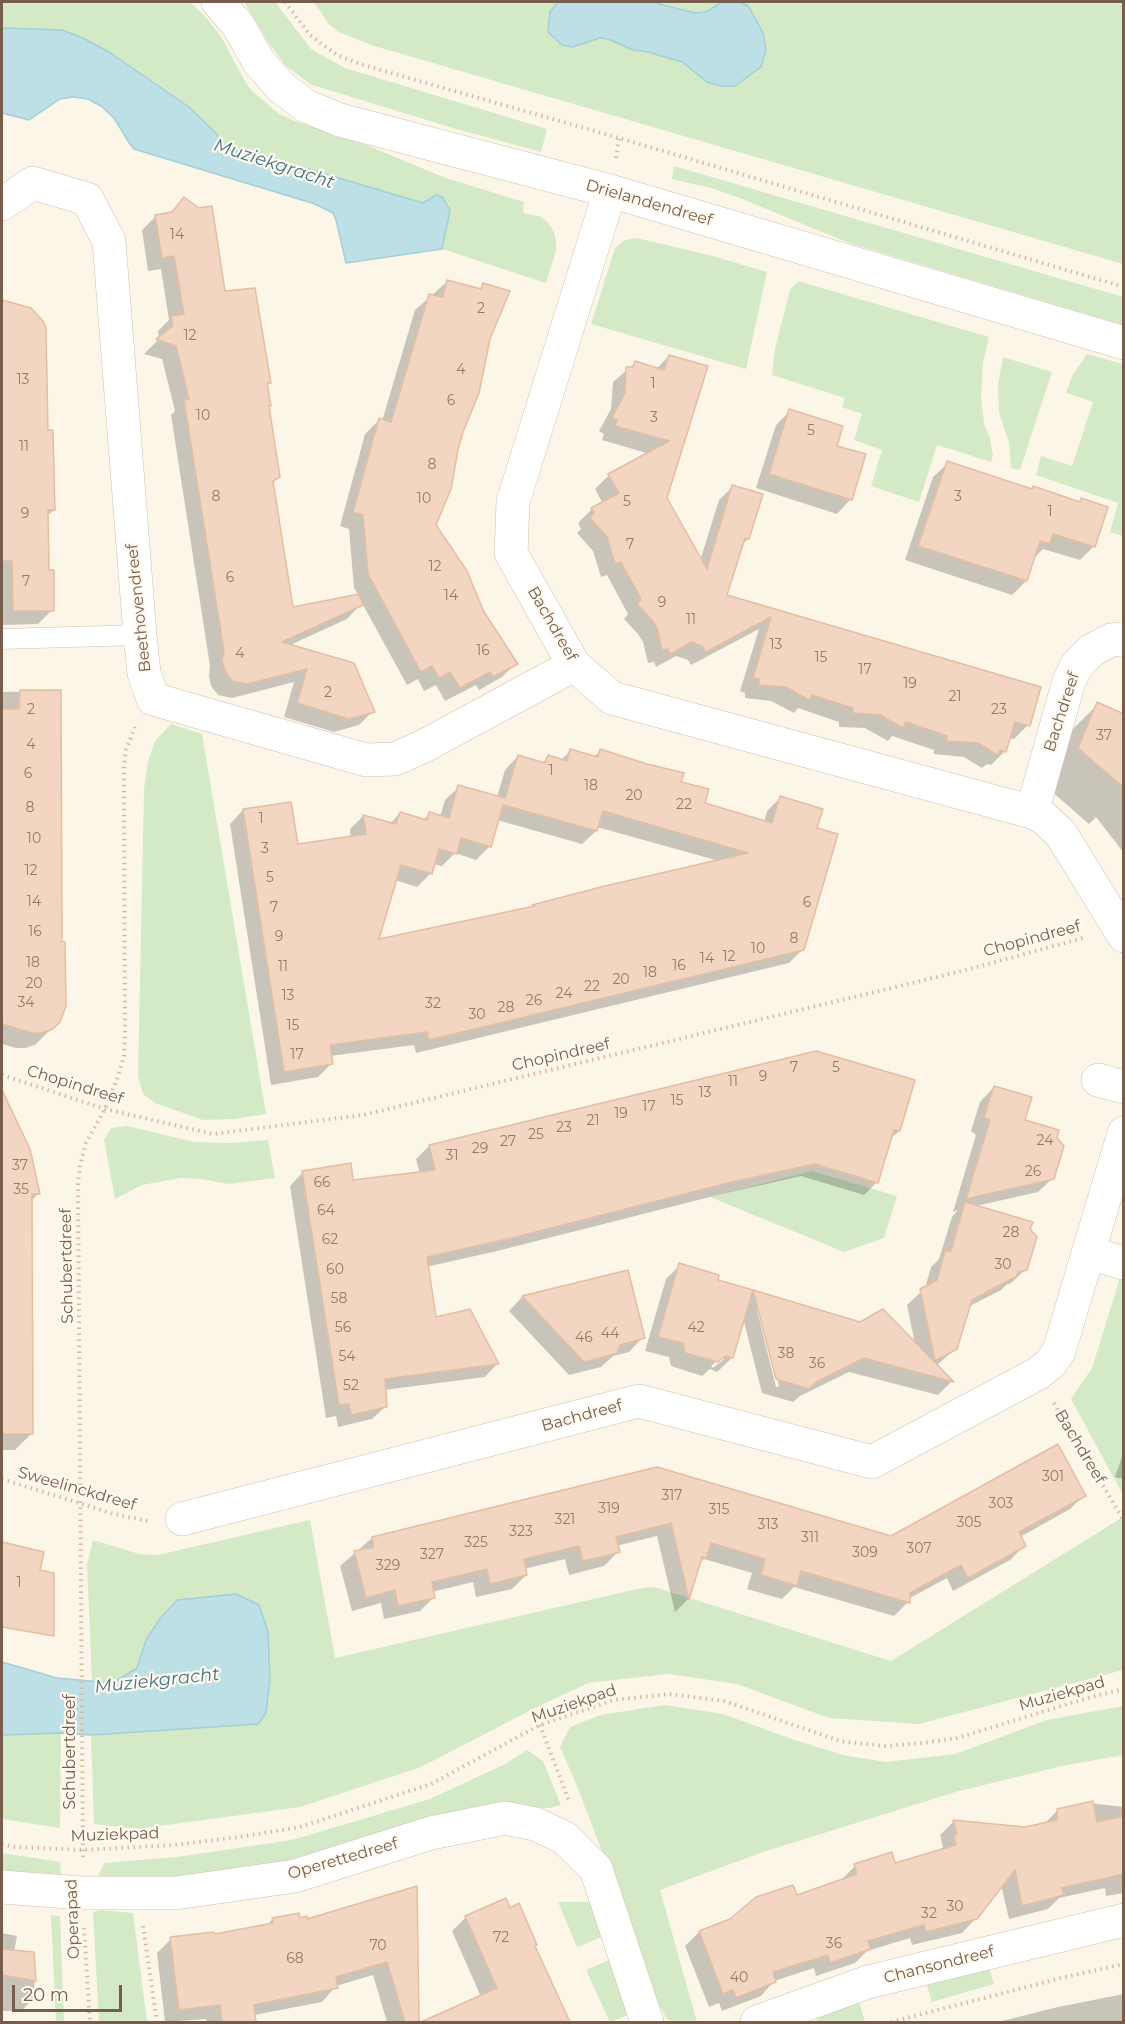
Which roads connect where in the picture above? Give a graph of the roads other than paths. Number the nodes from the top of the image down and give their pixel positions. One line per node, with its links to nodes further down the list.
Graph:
1 (218, 2): 2 (street, Drielandendreef)
2 (610, 191): 4 (street, Drielandendreef); 8 (street, Bachdreef)
3 (2, 204): 5 (street, Beethovendreef)
4 (1124, 344)
5 (140, 635): 6 (lane); 8 (street, Beethovendreef)
6 (2, 639)
7 (1124, 639): 9 (street, Bachdreef)
8 (574, 666): 9 (street, Bachdreef)
9 (1032, 812): 10 (street, Bachdreef)
10 (1121, 932)
11 (1124, 1133): 12 (street, Bachdreef)
12 (1088, 1253): 13 (street); 14 (street, Bachdreef)
13 (1124, 1263)
14 (182, 1519)
15 (2, 1887): 17 (street, Operettedreef)
16 (1124, 1920): 18 (street, Chansondreef)
17 (647, 2022)
18 (757, 2022)

